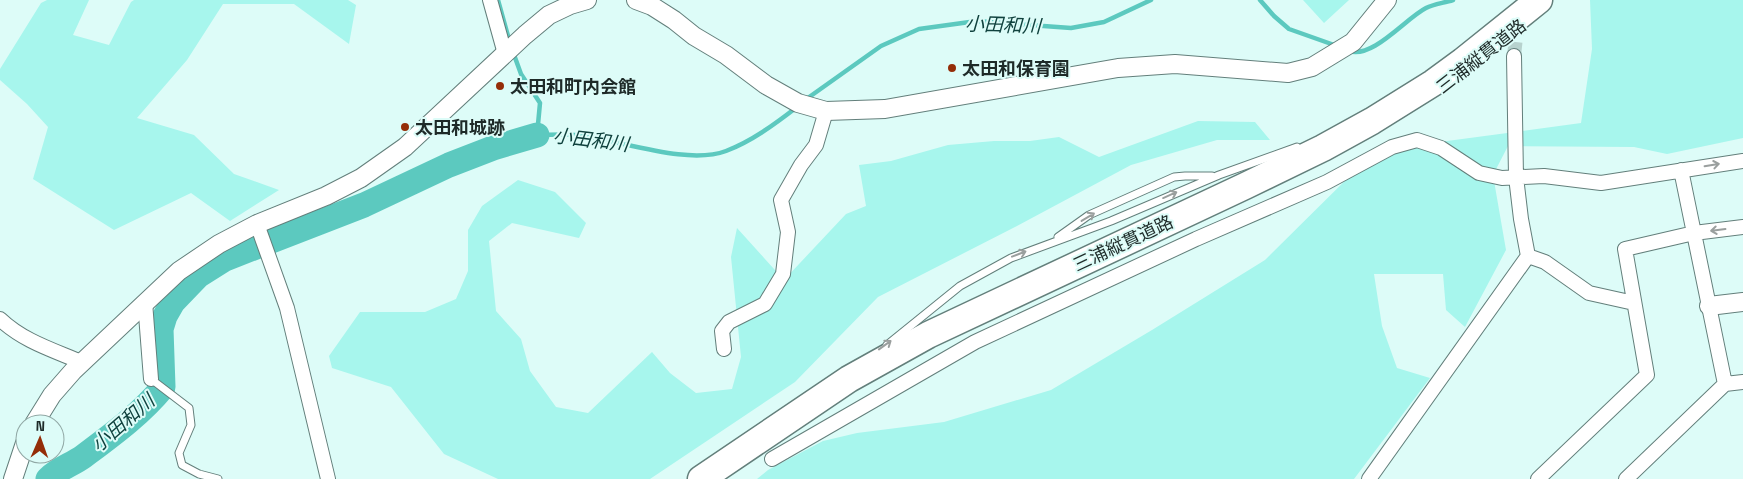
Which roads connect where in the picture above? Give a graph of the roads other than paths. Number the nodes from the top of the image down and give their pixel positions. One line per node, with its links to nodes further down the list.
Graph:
1 (490, 0): 8 (street)
2 (587, 0): 8 (street)
3 (636, 0): 12 (street)
4 (1387, 0): 12 (street)
5 (1538, 0): 7 (highway, 三浦縦貫道路)
6 (1551, 0): 45 (highway, 三浦縦貫道路)
7 (1509, 26): 10 (lane); 39 (highway, 三浦縦貫道路)
8 (505, 54): 19 (street)
9 (1514, 56): 18 (street)
10 (1429, 76)
11 (1414, 85): 13 (lane)
12 (826, 111): 30 (street)
13 (1345, 127)
14 (1301, 145): 17 (lane)
15 (1743, 160): 16 (street, one-way to 15)
16 (1681, 170): 18 (street); 21 (street)
17 (1219, 176): 22 (lane, one-way to 17); 22 (lane, one-way to 17)
18 (1516, 177): 23 (street); 39 (street)
19 (256, 224): 24 (street); 43 (street)
20 (1743, 228): 21 (street, one-way to 21)
21 (1694, 234): 26 (street); 27 (street)
22 (1047, 244): 29 (lane, one-way to 22)
23 (1528, 256): 26 (street); 46 (street)
24 (145, 302): 31 (street); 33 (street)
25 (1743, 302): 27 (street)
26 (1634, 303): 47 (street)
27 (1709, 306): 35 (street)
28 (0, 319): 31 (street)
29 (882, 348)
30 (724, 349)
31 (81, 362): 38 (street)
32 (854, 367): 36 (lane)
33 (151, 379): 42 (lane)
34 (1743, 382): 35 (street)
35 (1725, 384): 48 (street)
36 (826, 385)
37 (811, 395): 39 (lane)
38 (40, 414)
39 (767, 448): 44 (highway, 三浦縦貫道路)
40 (18, 464): 41 (street)
41 (13, 479)
42 (218, 479)
43 (328, 479)
44 (702, 479)
45 (725, 479)
46 (1369, 479)
47 (1538, 479)
48 (1626, 479)

